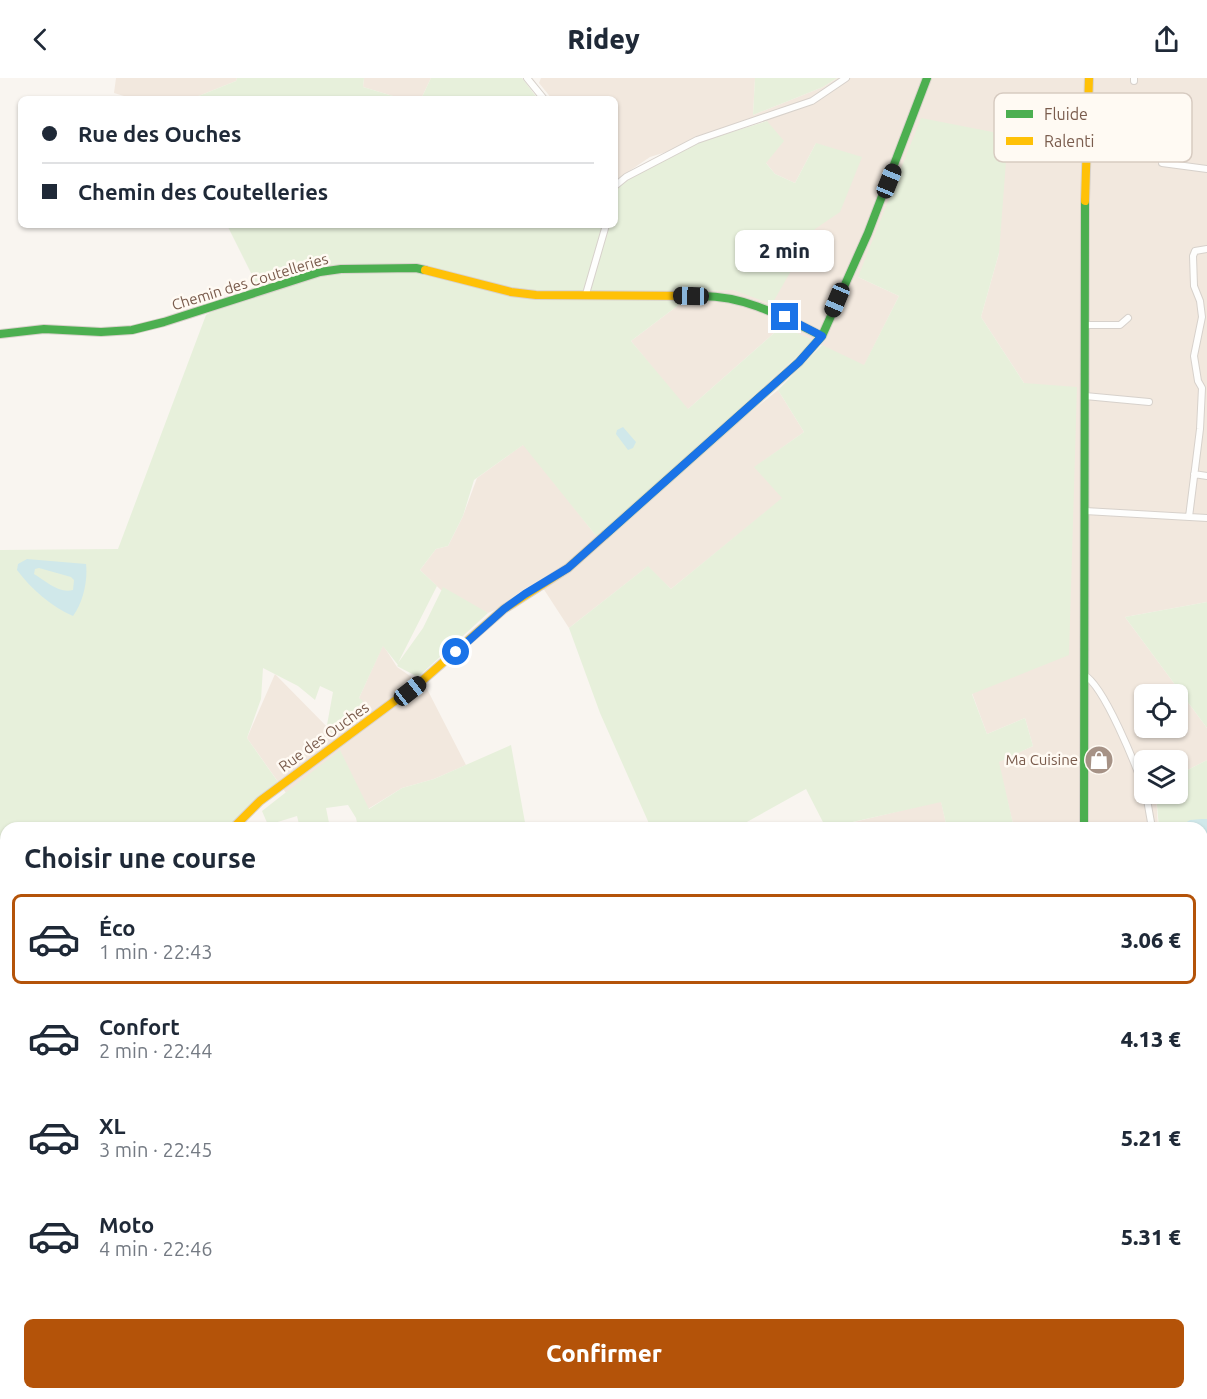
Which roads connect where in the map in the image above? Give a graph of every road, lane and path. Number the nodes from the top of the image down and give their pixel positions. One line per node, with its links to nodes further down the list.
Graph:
1 (527, 78): 6 (street)
2 (846, 78): 10 (street)
3 (927, 78): 17 (street, Rue des Ouches)
4 (1089, 78): 5 (street)
5 (1088, 93)
6 (542, 96)
7 (1086, 162): 15 (street)
8 (1162, 163): 9 (street)
9 (1207, 169)
10 (618, 184)
11 (605, 228): 13 (street)
12 (1207, 249): 18 (street)
13 (586, 294): 16 (street, Chemin des Coutelleries); 17 (street, Chemin des Coutelleries)
14 (1128, 318): 15 (street)
15 (1085, 325): 19 (street)
16 (0, 334)
17 (822, 336): 29 (street, Rue des Ouches)
18 (1205, 387): 21 (street)
19 (1085, 396): 20 (street); 23 (street)
20 (1149, 402)
21 (1194, 474): 22 (street); 24 (street)
22 (1207, 476)
23 (1084, 511): 24 (street); 26 (street)
24 (1189, 517): 25 (street)
25 (1207, 519)
26 (1084, 675): 27 (street); 30 (street)
27 (1134, 763)
28 (1148, 804): 31 (street)
29 (239, 822)
30 (1084, 822)
31 (1151, 822)

